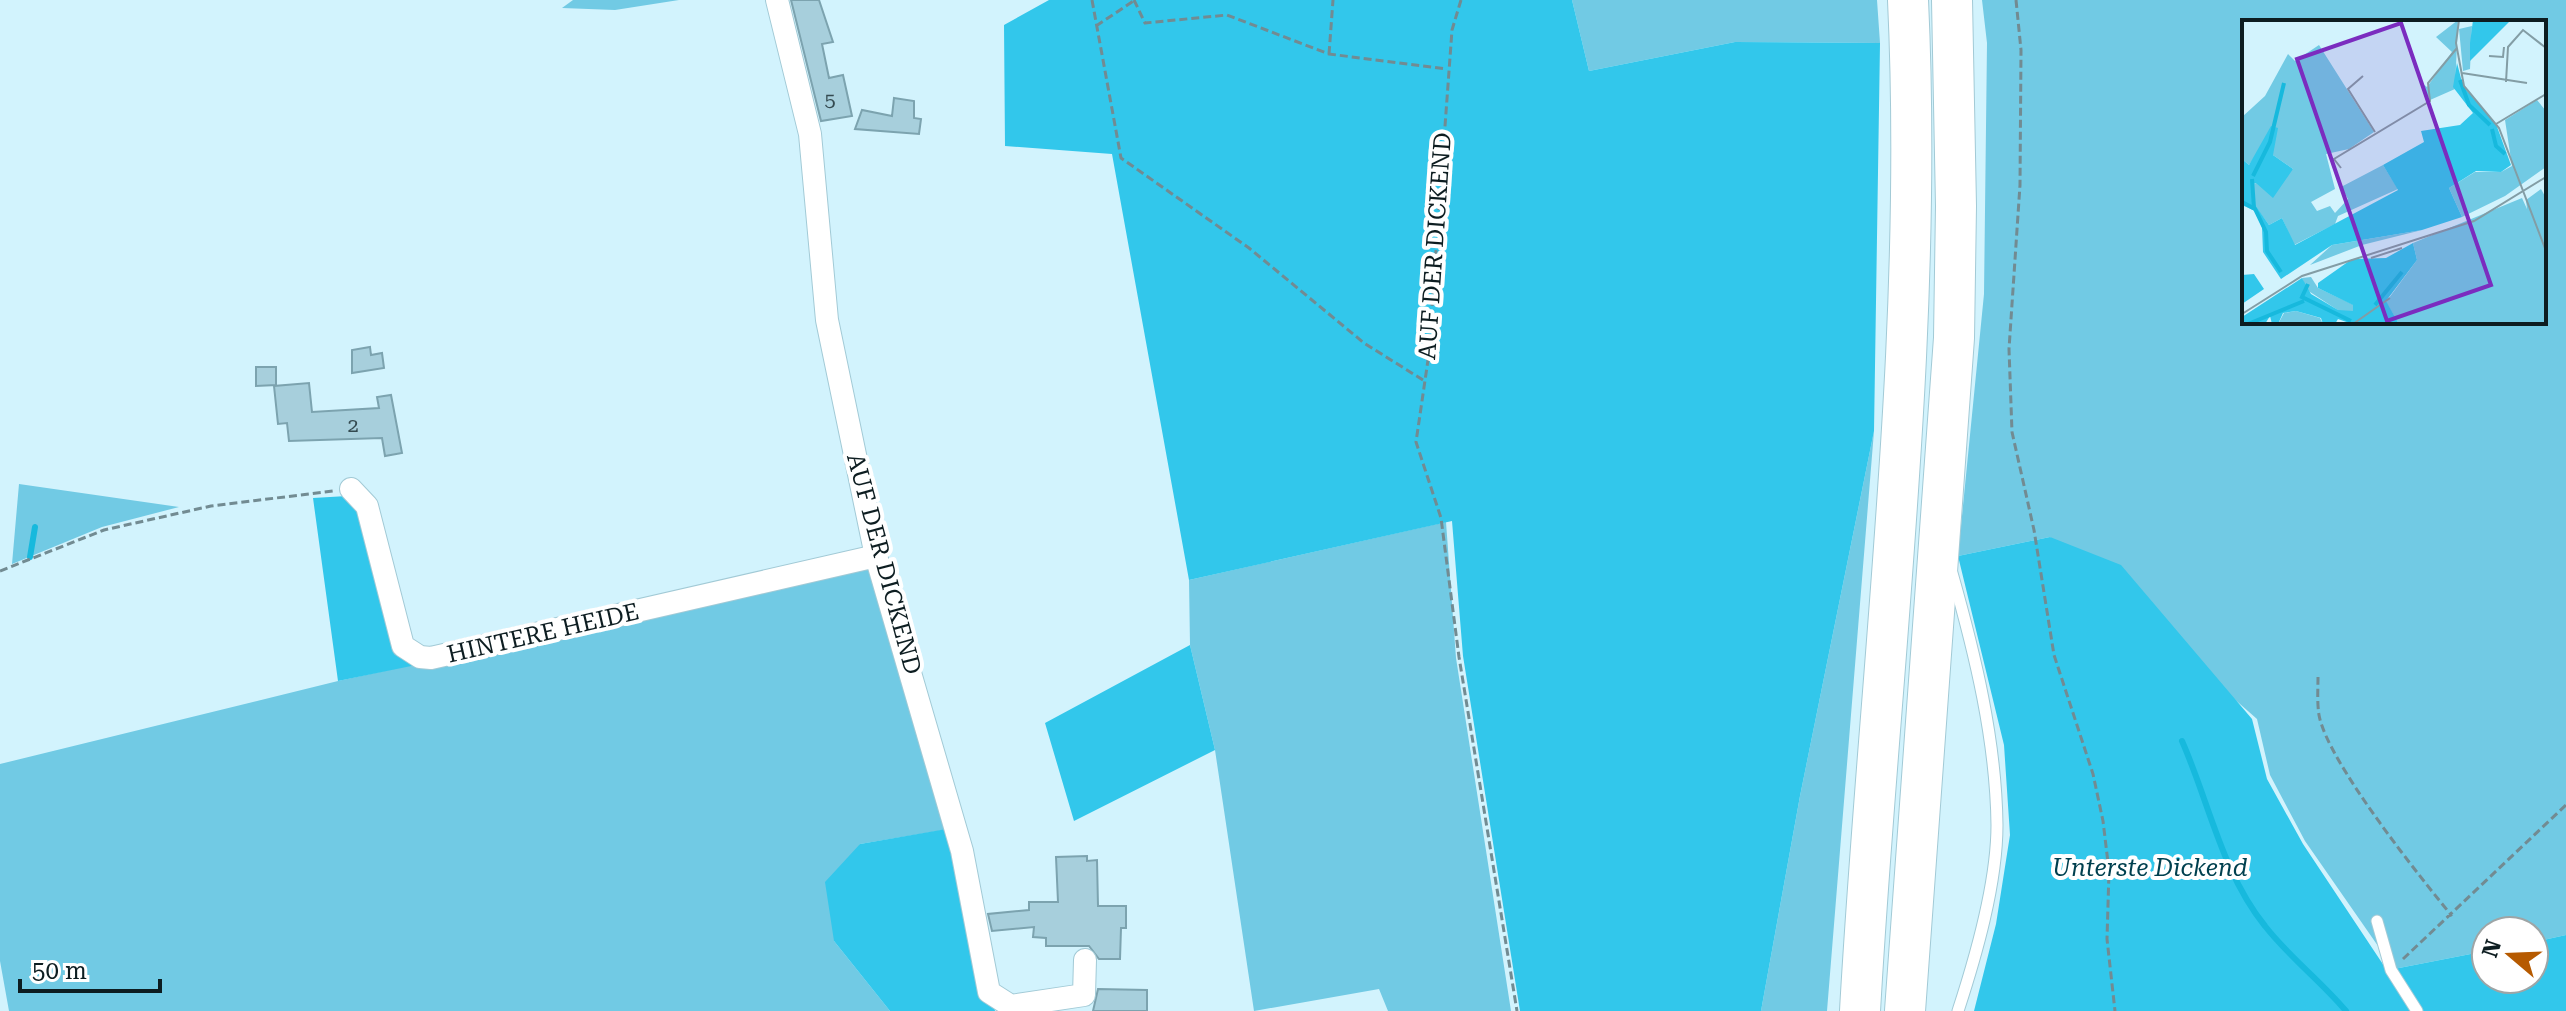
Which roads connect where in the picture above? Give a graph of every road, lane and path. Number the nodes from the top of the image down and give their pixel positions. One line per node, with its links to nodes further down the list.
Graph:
1 (777, 0): 15 (street, AUF DER DICKEND)
2 (1092, 0): 9 (path)
3 (1134, 0): 9 (path); 10 (path)
4 (1333, 0): 10 (path)
5 (1461, 0): 11 (path, AUF DER DICKEND)
6 (1908, 0): 26 (highway)
7 (1952, 0): 14 (highway)
8 (2016, 0): 29 (path)
9 (1096, 26): 12 (path)
10 (1329, 54): 11 (path)
11 (1448, 69): 12 (path, AUF DER DICKEND)
12 (1424, 381): 25 (path, AUF DER DICKEND)
13 (351, 489): 15 (street, HINTERE HEIDE); 16 (path)
14 (1941, 532): 27 (highway); 28 (lane)
15 (876, 556): 24 (street, AUF DER DICKEND)
16 (0, 571)
17 (2318, 677): 19 (path)
18 (2566, 805): 19 (path)
19 (2452, 916): 22 (path)
20 (2377, 921): 22 (lane)
21 (1085, 960): 23 (street, AUF DER DICKEND)
22 (2391, 970): 30 (lane)
23 (1079, 1004): 24 (street, AUF DER DICKEND)
24 (1024, 1008)
25 (1517, 1011)
26 (1860, 1011)
27 (1905, 1011)
28 (1958, 1011)
29 (2115, 1011)
30 (2417, 1011)

